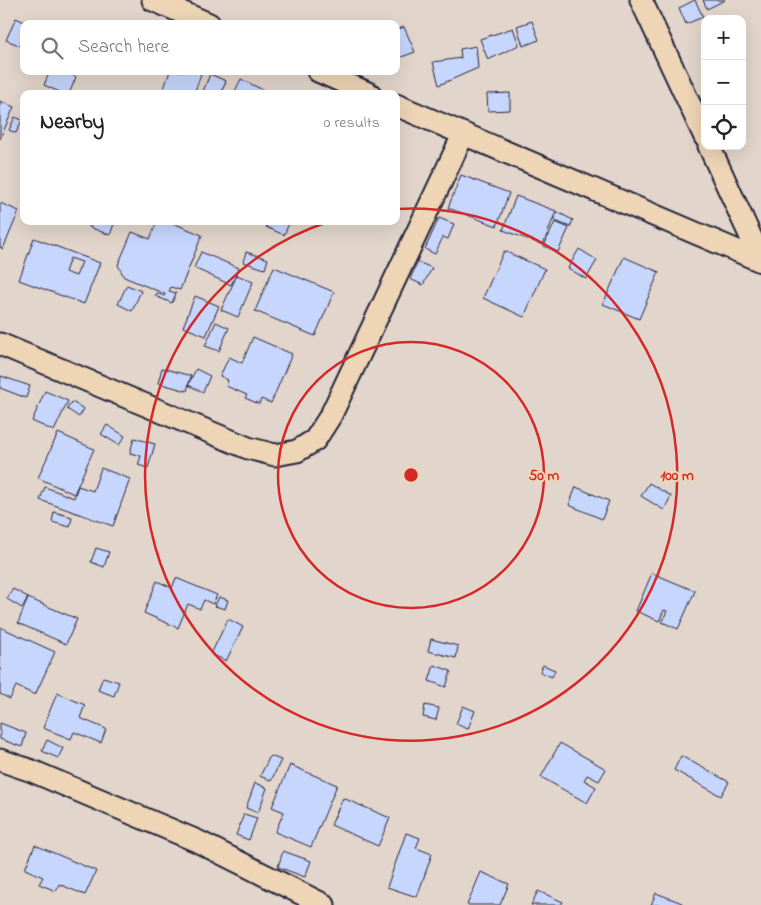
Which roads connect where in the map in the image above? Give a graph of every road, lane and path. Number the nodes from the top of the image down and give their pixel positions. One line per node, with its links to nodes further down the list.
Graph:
1 (153, 0): 3 (street)
2 (641, 0): 7 (street)
3 (200, 20)
4 (327, 75): 5 (street)
5 (361, 90)
6 (400, 107): 8 (street)
7 (701, 128)
8 (463, 134): 10 (street); 11 (street)
9 (711, 150): 10 (street)
10 (761, 260)
11 (0, 344)
12 (0, 760): 13 (street)
13 (324, 905)

